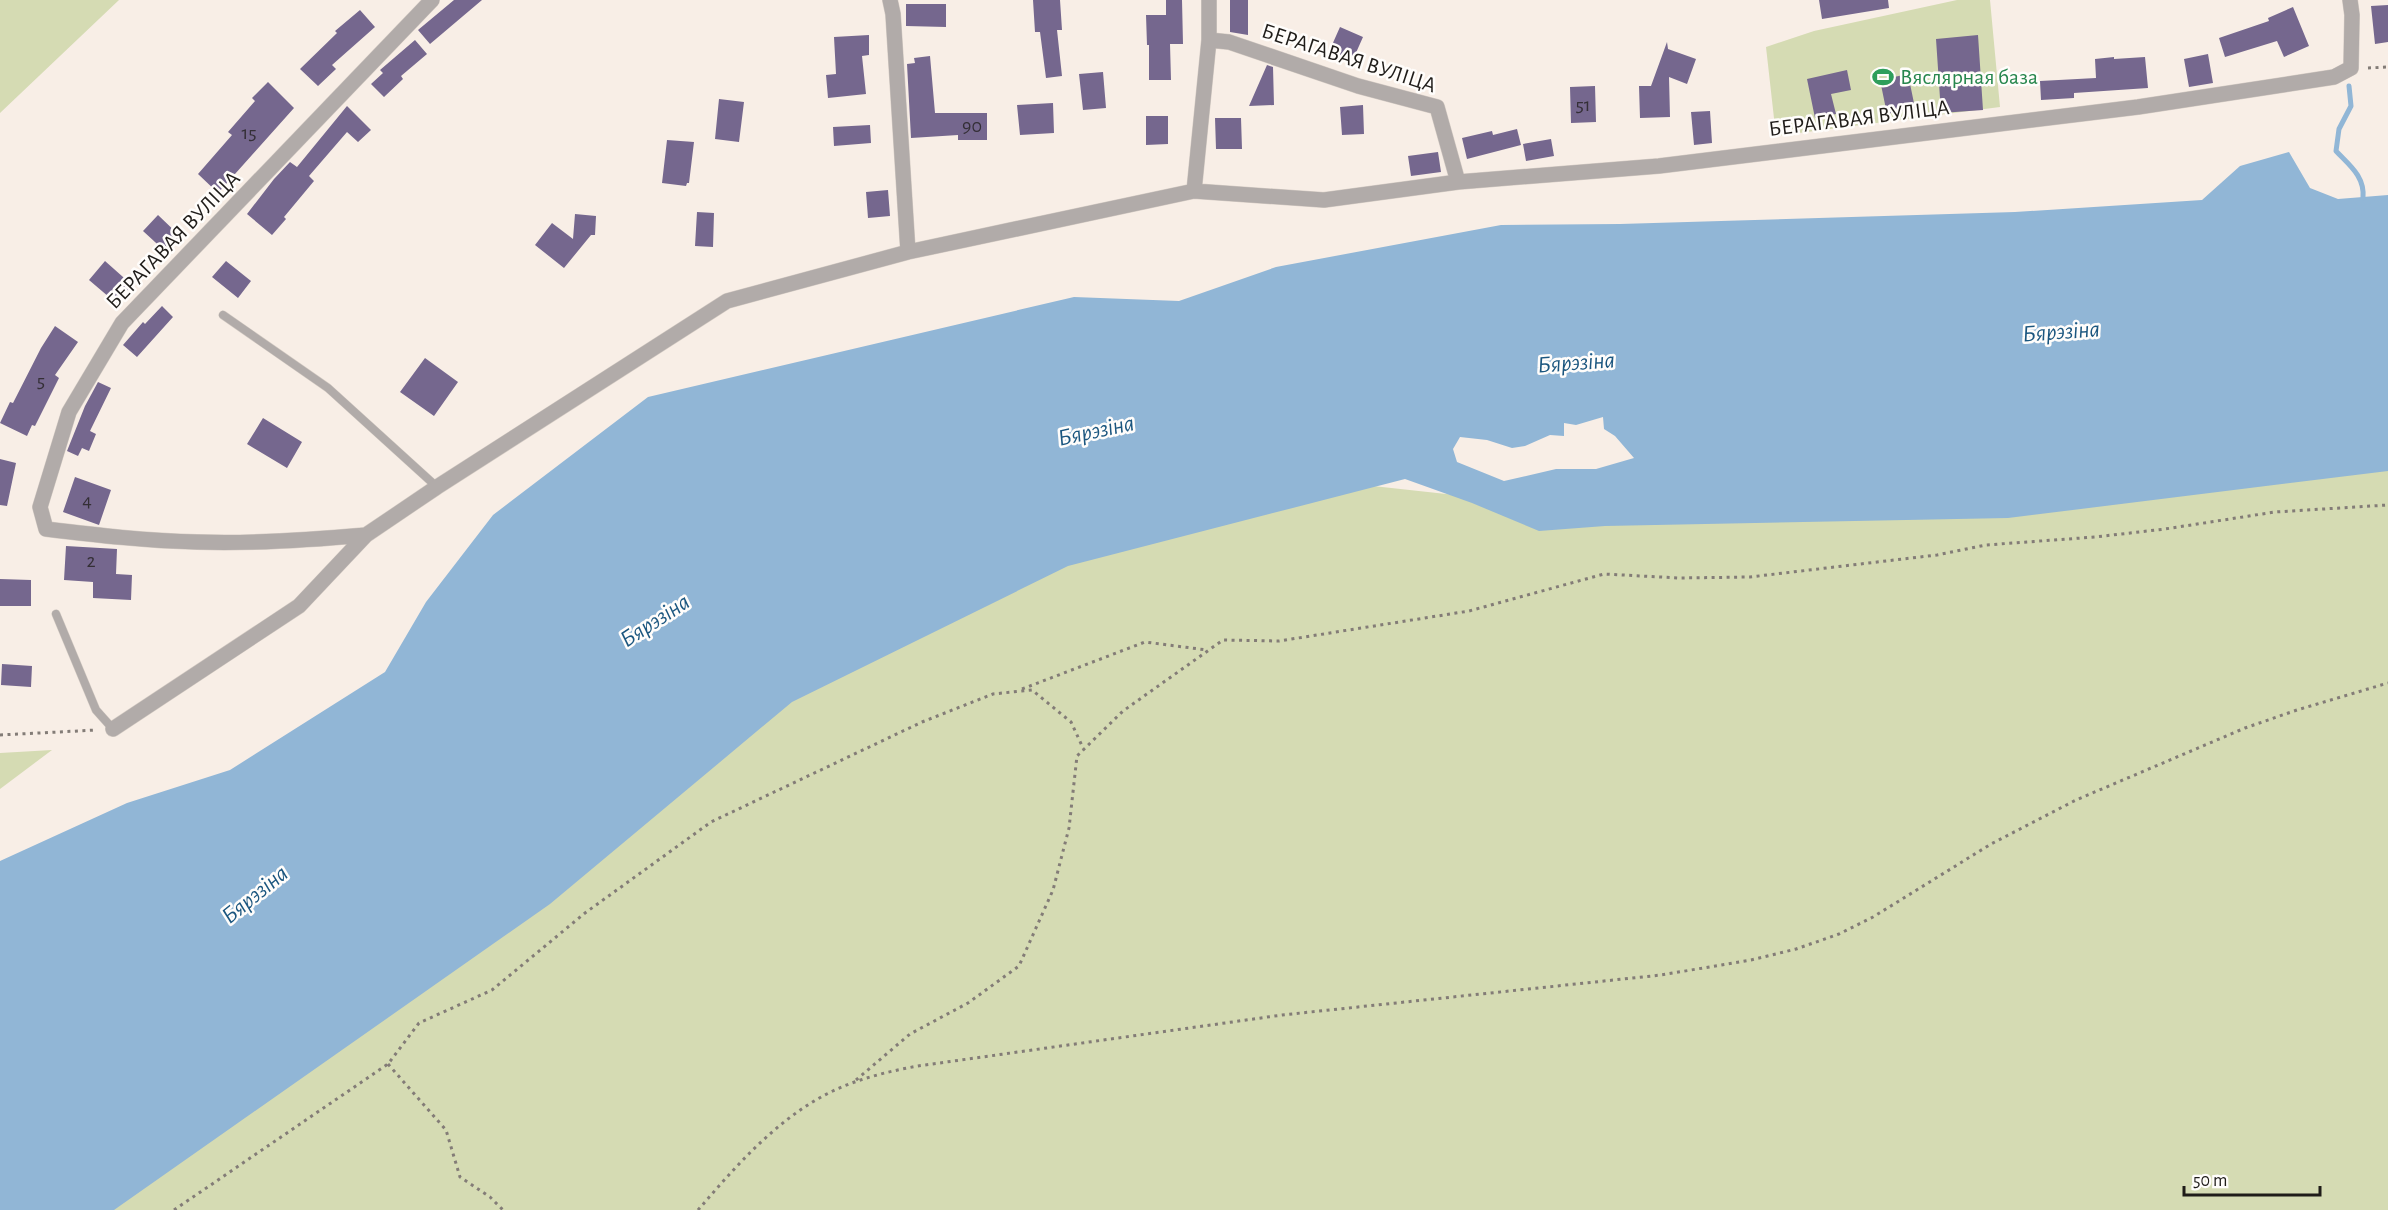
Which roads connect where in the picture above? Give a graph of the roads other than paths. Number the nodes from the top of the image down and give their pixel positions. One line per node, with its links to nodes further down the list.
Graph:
1 (432, 0): 11 (street, БЕРАГАВАЯ ВУЛІЦА)
2 (890, 0): 8 (street)
3 (1209, 0): 5 (street)
4 (2350, 0): 6 (street, БЕРАГАВАЯ ВУЛІЦА)
5 (1209, 40): 6 (street, БЕРАГАВАЯ ВУЛІЦА); 7 (street)
6 (1458, 182): 7 (street, БЕРАГАВАЯ ВУЛІЦА)
7 (1194, 191): 8 (street, БЕРАГАВАЯ ВУЛІЦА)
8 (908, 252): 10 (street, БЕРАГАВАЯ ВУЛІЦА)
9 (223, 315): 10 (lane)
10 (437, 487): 11 (street, БЕРАГАВАЯ ВУЛІЦА)
11 (366, 536): 13 (street, БЕРАГАВАЯ ВУЛІЦА)
12 (56, 614): 13 (lane)
13 (113, 729)

